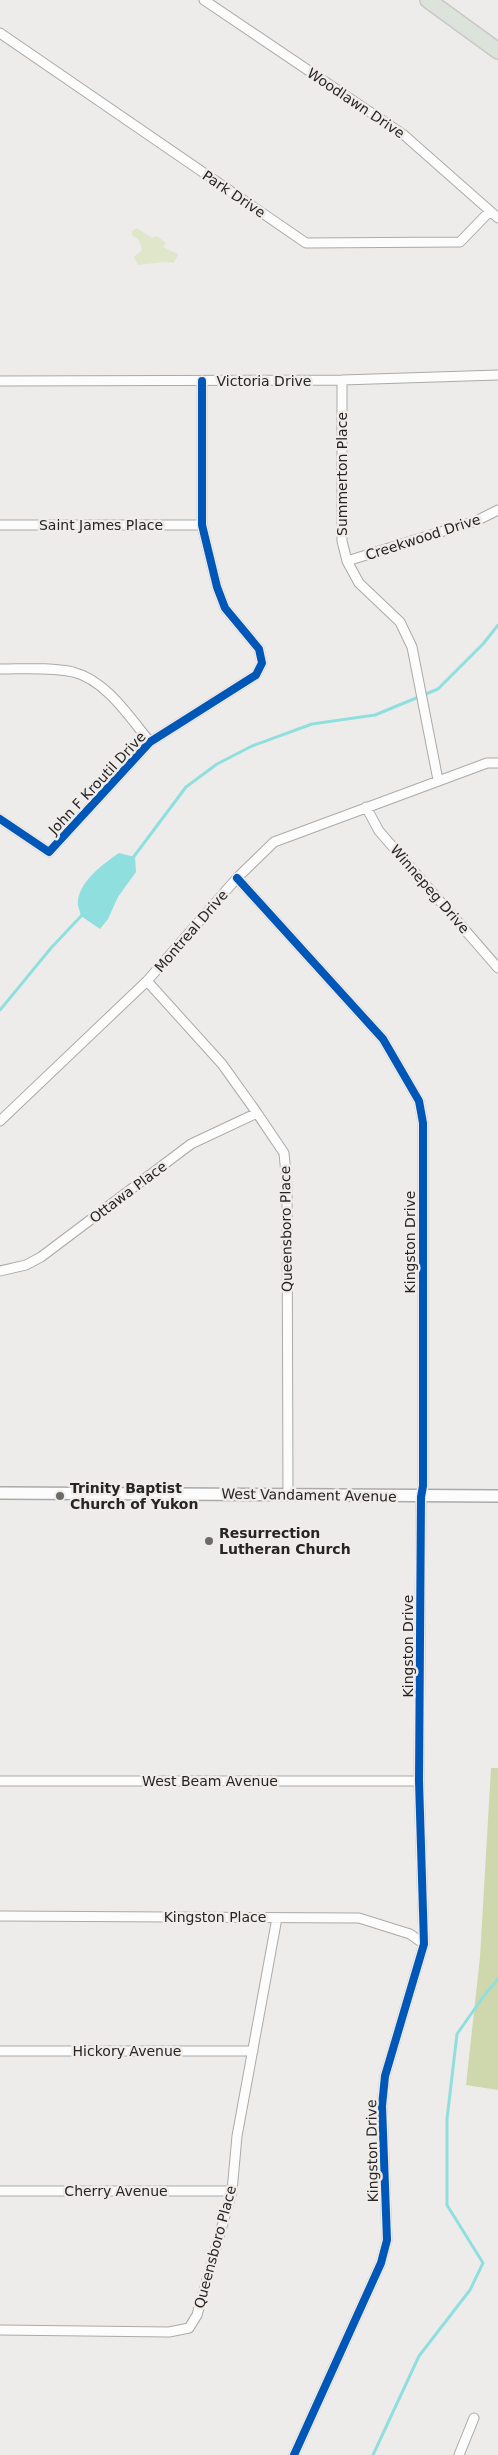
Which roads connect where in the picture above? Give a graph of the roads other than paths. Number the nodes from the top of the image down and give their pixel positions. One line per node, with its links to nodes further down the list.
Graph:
1 (204, 0): 5 (street, Woodlawn Drive)
2 (428, 0): 4 (highway)
3 (0, 33): 5 (street, Park Drive)
4 (498, 51)
5 (490, 211): 6 (street, Woodlawn Drive)
6 (498, 218)
7 (498, 376): 9 (street, Victoria Drive)
8 (0, 380): 10 (street, Victoria Drive)
9 (342, 380): 10 (street, Victoria Drive); 14 (street, Summerton Place)
10 (202, 381): 13 (street, John F Kroutil Drive)
11 (498, 510): 14 (street, Creekwood Drive)
12 (0, 525): 13 (street, Saint James Place)
13 (202, 525): 16 (street, John F Kroutil Drive)
14 (347, 561): 18 (street, Summerton Place)
15 (0, 669): 16 (street)
16 (150, 742): 20 (street, John F Kroutil Drive)
17 (498, 763): 18 (street, Montreal Drive)
18 (438, 780): 19 (street, Montreal Drive)
19 (366, 807): 21 (street, Montreal Drive); 22 (street, Winnepeg Drive)
20 (0, 819)
21 (238, 878): 23 (street, Montreal Drive); 30 (street, Kingston Drive)
22 (498, 968)
23 (147, 981): 24 (street, Queensboro Place); 25 (street, Montreal Drive)
24 (256, 1113): 26 (street, Ottawa Place); 28 (street, Queensboro Place)
25 (0, 1121)
26 (0, 1271)
27 (0, 1493): 28 (street, West Vandament Avenue)
28 (288, 1495): 30 (street, West Vandament Avenue)
29 (498, 1496): 30 (street, West Vandament Avenue)
30 (421, 1497): 32 (street, Kingston Drive)
31 (0, 1781): 32 (street, West Beam Avenue)
32 (419, 1781): 35 (street, Kingston Drive)
33 (0, 1916): 34 (street, Kingston Place)
34 (277, 1918): 35 (street, Kingston Place); 37 (street, Queensboro Place)
35 (424, 1944): 42 (street, Kingston Drive)
36 (0, 2052): 37 (street, Hickory Avenue)
37 (254, 2052): 39 (street, Queensboro Place)
38 (0, 2191): 39 (street, Cherry Avenue)
39 (232, 2192): 40 (street, Queensboro Place)
40 (0, 2330)
41 (474, 2418): 43 (street)
42 (294, 2455)
43 (459, 2455)

